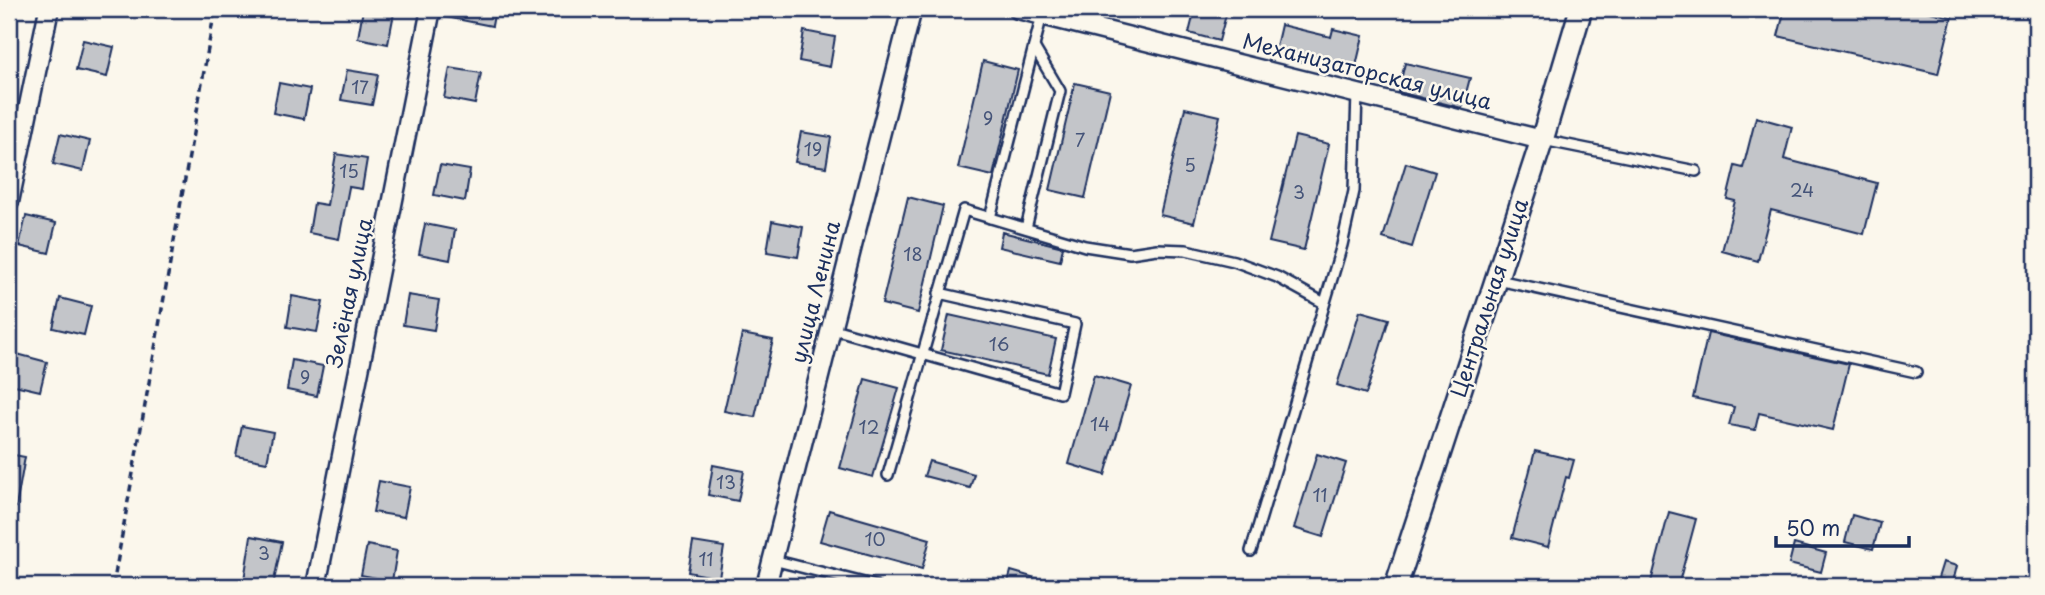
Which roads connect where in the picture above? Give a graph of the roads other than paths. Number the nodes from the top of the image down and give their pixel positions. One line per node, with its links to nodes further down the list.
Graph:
1 (49, 9): 11 (street)
2 (431, 9): 23 (street, Зелёная улица)
3 (912, 9): 17 (street, улица Ленина)
4 (1018, 9): 6 (street, Механизаторская улица)
5 (1581, 9): 9 (street, Центральная улица)
6 (1042, 15): 7 (lane); 8 (street, Механизаторская улица)
7 (1034, 47): 12 (lane); 13 (lane)
8 (1357, 93): 9 (street, Механизаторская улица); 16 (lane)
9 (1542, 139): 10 (lane); 14 (street, Центральная улица)
10 (1696, 171)
11 (9, 202)
12 (990, 218): 13 (lane); 15 (lane)
13 (1026, 228): 16 (lane)
14 (1495, 279): 19 (lane); 26 (street, Центральная улица)
15 (939, 293): 18 (lane); 18 (lane)
16 (1324, 303): 21 (lane)
17 (830, 328): 18 (lane); 22 (street, улица Ленина)
18 (922, 356): 20 (lane)
19 (1916, 372)
20 (888, 475)
21 (1251, 551)
22 (773, 560): 24 (street, улица Ленина); 25 (lane)
23 (316, 586)
24 (766, 586)
25 (876, 586)
26 (1396, 586)

